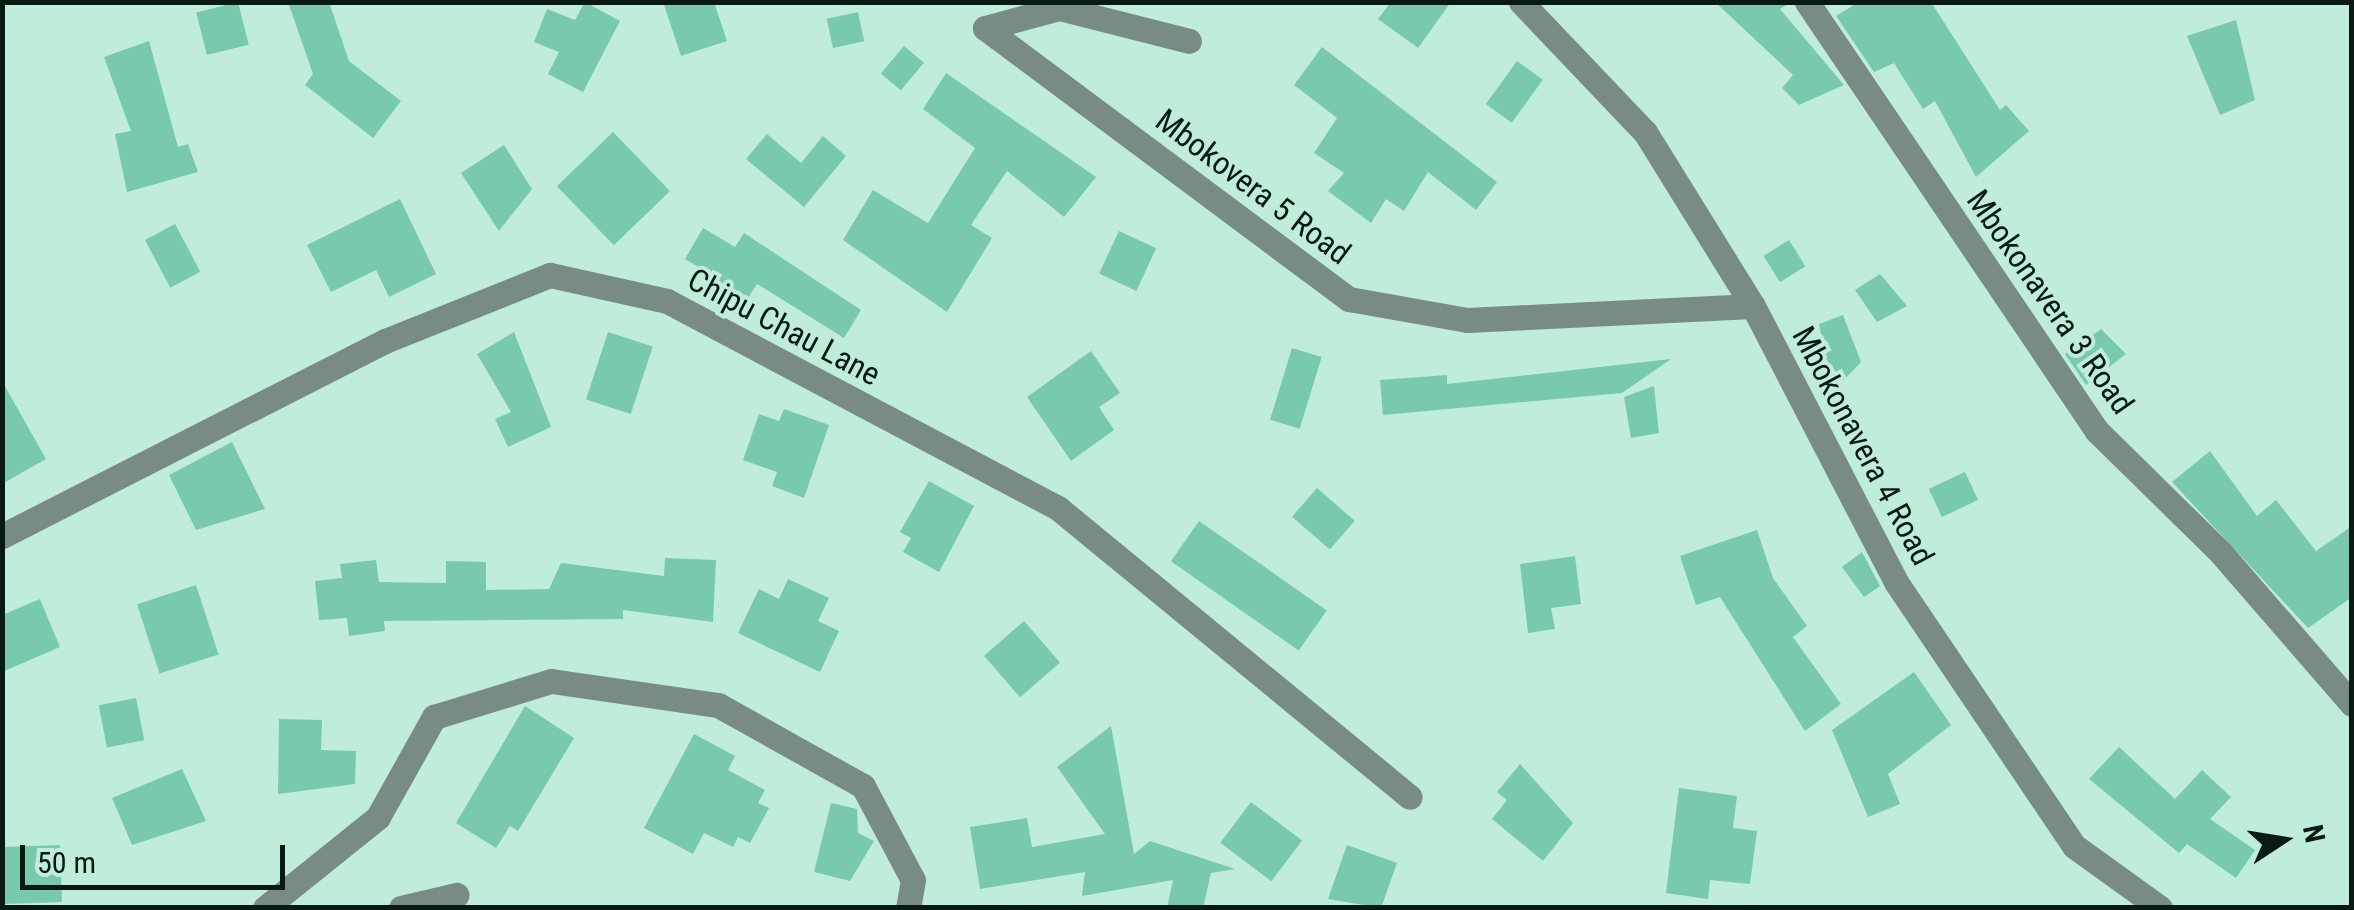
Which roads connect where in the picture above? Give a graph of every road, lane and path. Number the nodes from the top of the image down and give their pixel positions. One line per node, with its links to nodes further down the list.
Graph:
1 (1521, 2): 4 (street, Mbokonavera 4 Road)
2 (1807, 2): 6 (street, Mbokonavera 3 Road)
3 (1190, 41): 4 (street, Mbokovera 5 Road)
4 (1753, 306): 12 (street, Mbokonavera 4 Road)
5 (2, 536): 7 (street, Chipu Chau Lane)
6 (2352, 704)
7 (1410, 796)
8 (456, 895): 10 (street)
9 (264, 908): 11 (street)
10 (401, 908)
11 (908, 908)
12 (2160, 908)

